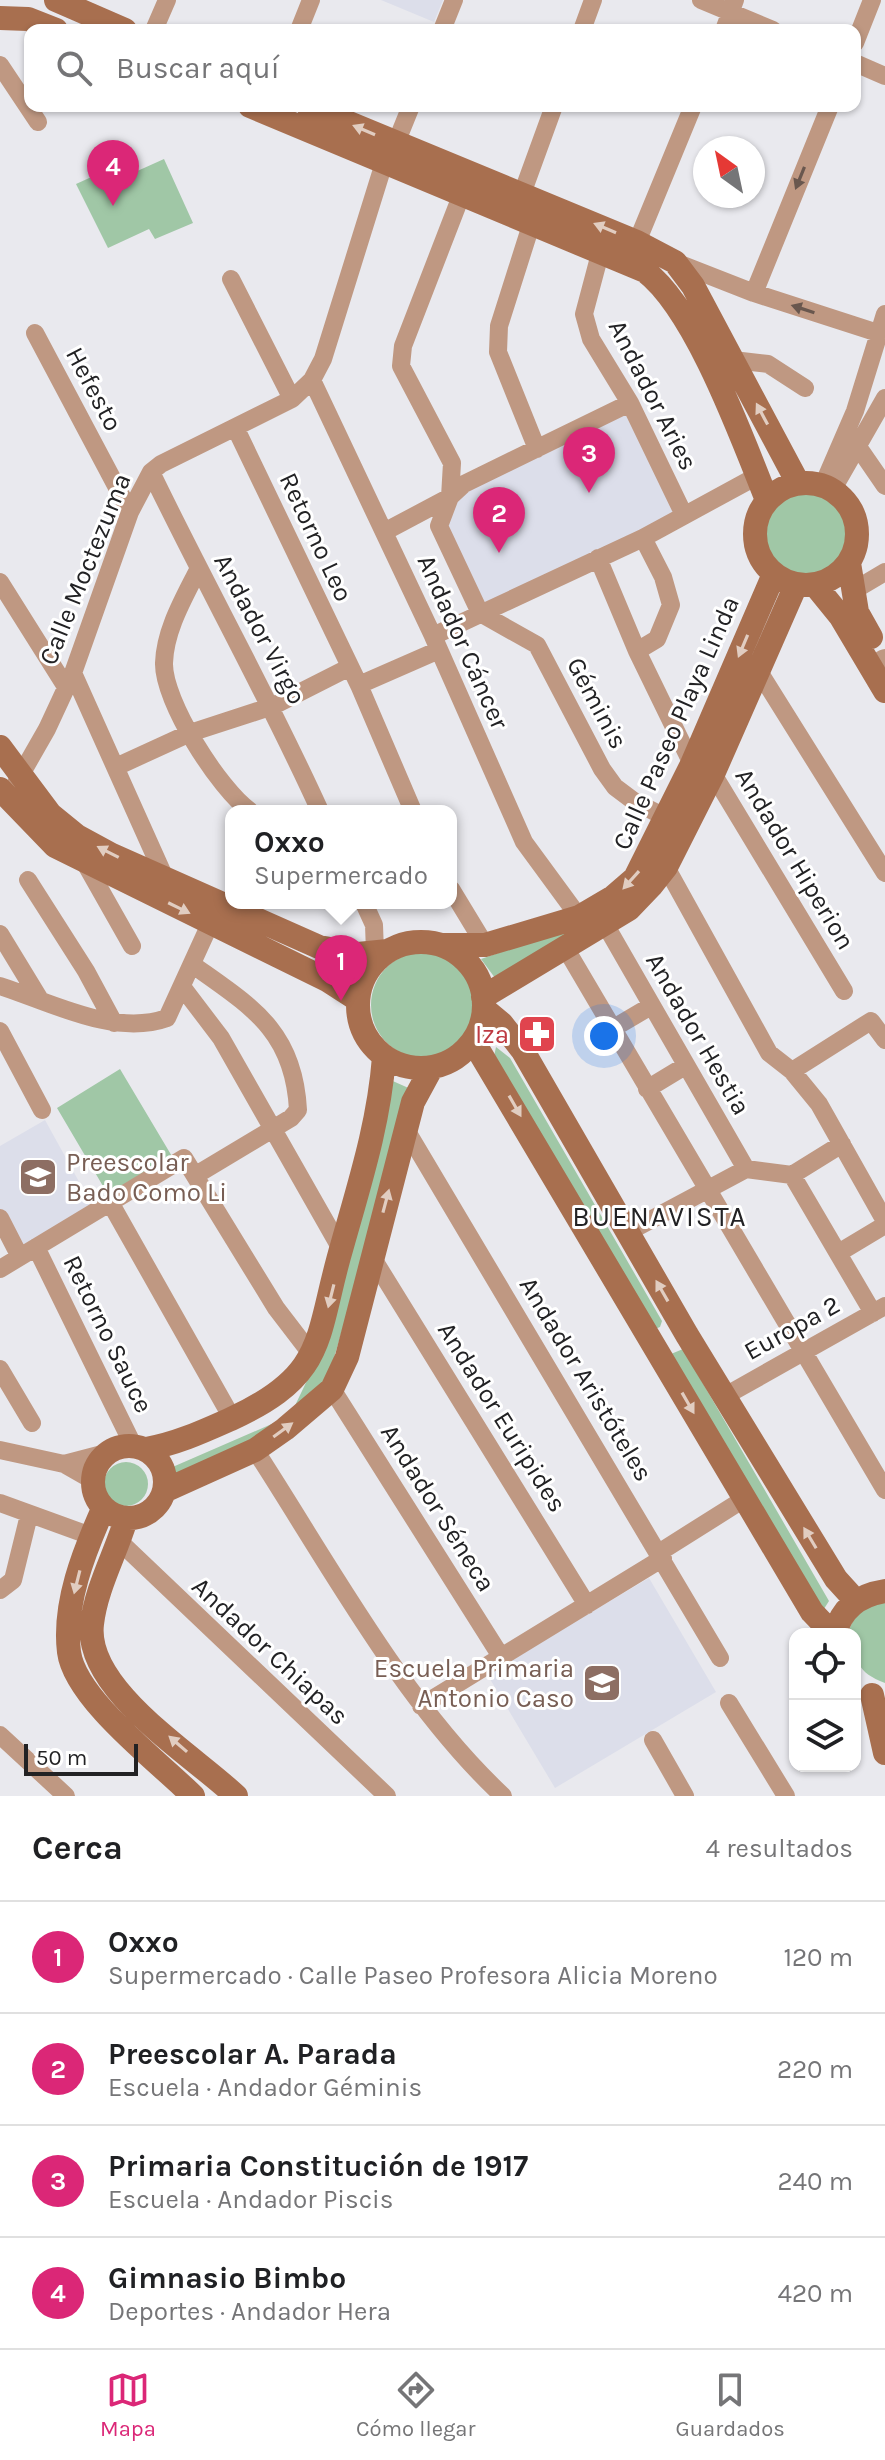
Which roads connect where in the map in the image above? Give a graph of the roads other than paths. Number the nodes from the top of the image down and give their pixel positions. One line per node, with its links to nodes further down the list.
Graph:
1 (56, 0): 11 (street)
2 (167, 0): 12 (street)
3 (311, 0): 13 (street)
4 (454, 0): 14 (street)
5 (593, 0): 15 (street)
6 (701, 0): 8 (street)
7 (872, 0): 17 (street)
8 (730, 14): 16 (street)
9 (0, 18): 10 (street)
10 (41, 24)
11 (111, 24)
12 (157, 24)
13 (301, 24)
14 (444, 24)
15 (584, 24)
16 (757, 24)
17 (861, 28)
18 (0, 65): 21 (street)
19 (861, 66): 20 (street)
20 (885, 76)
21 (24, 101)
22 (31, 112): 29 (street)
23 (268, 112): 30 (street)
24 (318, 112): 30 (street, one-way to 24)
25 (408, 112): 30 (street, Calle Moctezuma)
26 (552, 112): 31 (street)
27 (691, 112): 34 (street)
28 (828, 112): 38 (street, one-way to 38)
29 (38, 122)
30 (390, 153): 31 (street); 32 (street); 44 (street, Calle Moctezuma)
31 (522, 194): 34 (street, one-way to 31)
32 (461, 196): 33 (street); 57 (street)
33 (532, 222): 35 (street); 51 (street)
34 (637, 242): 36 (street)
35 (601, 250): 48 (street, Andador Aries); 53 (street)
36 (675, 262): 38 (street); 42 (street)
37 (231, 279): 47 (street)
38 (754, 293): 41 (street, one-way to 38)
39 (885, 314): 41 (street)
40 (35, 333): 59 (street, Hefesto)
41 (878, 333): 43 (street)
42 (733, 360): 45 (street); 54 (street, one-way to 42)
43 (878, 369): 50 (street)
44 (312, 380): 47 (street, Calle Moctezuma); 61 (street, Andador Cáncer)
45 (805, 388)
46 (885, 398): 50 (street)
47 (292, 399): 49 (street, Calle Moctezuma)
48 (630, 403): 51 (street); 60 (street, Andador Aries)
49 (236, 429): 52 (street, Calle Moctezuma); 75 (street, Retorno Leo)
50 (852, 439): 55 (street); 56 (street)
51 (537, 449): 57 (street)
52 (151, 472): 59 (street, Calle Moctezuma); 65 (street, Andador Virgo)
53 (757, 476): 58 (street); 60 (street)
54 (798, 483): 56 (street); 58 (street)
55 (885, 486)
56 (828, 487): 64 (street)
57 (450, 497): 61 (street); 71 (street)
58 (767, 500): 67 (street)
59 (130, 512): 77 (street, Calle Moctezuma)
60 (684, 515): 62 (street)
61 (384, 532): 72 (street, Andador Cáncer)
62 (643, 538): 63 (street); 73 (street)
63 (598, 558): 71 (street); 73 (street, Andador Hiperion)
64 (849, 563): 69 (street); 70 (street)
65 (198, 570): 80 (street, Andador Virgo); 81 (street)
66 (885, 572): 70 (street)
67 (774, 574): 69 (street); 84 (street, Calle Paseo Playa Linda, one-way to 84)
68 (0, 582): 77 (street)
69 (806, 585): 76 (street, Calle Paseo Playa Linda); 79 (street)
70 (853, 591): 74 (street)
71 (480, 613): 72 (street); 89 (street, Géminis)
72 (436, 643): 78 (street); 98 (street, Andador Cáncer)
73 (637, 651): 84 (street, Andador Hiperion)
74 (884, 660)
75 (348, 668): 78 (street, Retorno Leo); 80 (street)
76 (758, 670): 84 (street, Calle Paseo Playa Linda); 92 (street)
77 (70, 680): 83 (street); 85 (street, Calle Moctezuma)
78 (359, 685): 88 (street, Retorno Leo)
79 (885, 691)
80 (273, 706): 81 (street); 87 (street, Andador Virgo)
81 (190, 733): 83 (street); 86 (street)
82 (0, 747): 85 (street)
83 (118, 766): 93 (street)
84 (702, 769): 89 (street, Calle Paseo Playa Linda); 91 (street, Calle Paseo Playa Linda); 109 (street, Andador Hiperion)
85 (9, 788): 90 (street); 93 (street, one-way to 85)
86 (243, 805)
87 (317, 805)
88 (410, 805)
89 (667, 818): 98 (street, Calle Paseo Playa Linda, one-way to 98)
90 (85, 863): 97 (street, one-way to 97); 103 (street)
91 (666, 867): 99 (street, Calle Paseo Playa Linda); 122 (street)
92 (885, 873)
93 (164, 876): 97 (street)
94 (28, 880): 114 (street)
95 (457, 899): 102 (street)
96 (367, 909): 105 (street)
97 (215, 913): 105 (street); 106 (street); 111 (street)
98 (579, 917): 102 (street, Calle Paseo Playa Linda)
99 (605, 924): 104 (street, Calle Paseo Playa Linda); 113 (street, Andador Hestia)
100 (0, 934): 110 (street)
101 (441, 945): 102 (street, Calle Paseo Playa Linda); 105 (street); 112 (street)
102 (485, 945)
103 (132, 946)
104 (566, 949): 112 (street, Calle Paseo Playa Linda); 115 (street)
105 (382, 952): 111 (street)
106 (193, 965): 108 (street); 125 (street)
107 (0, 986): 110 (street)
108 (183, 988): 114 (street); 125 (street)
109 (844, 991)
110 (39, 998): 114 (street)
111 (358, 1000): 119 (street)
112 (484, 1003): 118 (street); 135 (street)
113 (651, 1006): 115 (street); 120 (street, Andador Hestia)
114 (114, 1023)
115 (612, 1029): 123 (street)
116 (0, 1031): 124 (street)
117 (885, 1040): 122 (street)
118 (473, 1041): 121 (street); 143 (street, one-way to 143)
119 (384, 1057): 121 (street); 136 (street)
120 (685, 1066): 123 (street); 128 (street, Andador Hestia)
121 (432, 1067): 126 (street)
122 (792, 1071): 127 (street)
123 (647, 1089): 131 (street)
124 (42, 1110)
125 (275, 1127): 129 (street); 136 (street)
126 (405, 1128): 139 (street, one-way to 126); 165 (street, Andador Aristóteles)
127 (842, 1144): 130 (street); 134 (street)
128 (746, 1169): 130 (street); 131 (street)
129 (196, 1175): 132 (street); 145 (street)
130 (792, 1175): 138 (street)
131 (707, 1192): 135 (street); 144 (street)
132 (111, 1204): 137 (street); 149 (street)
133 (0, 1218): 137 (street, Retorno Sauce)
134 (885, 1223): 138 (street)
135 (628, 1232): 142 (street, one-way to 135)
136 (341, 1249): 145 (street, one-way to 145)
137 (28, 1252): 140 (street); 151 (street, Retorno Sauce)
138 (840, 1252): 141 (street)
139 (372, 1257): 147 (street); 169 (street, Andador Euripides)
140 (0, 1269)
141 (879, 1310): 144 (street, Europa 2)
142 (687, 1335): 143 (street); 148 (street)
143 (658, 1353): 159 (street, one-way to 159)
144 (802, 1354): 148 (street, Europa 2); 157 (street)
145 (312, 1355): 149 (street)
146 (2, 1377): 150 (street)
147 (332, 1389): 153 (street, one-way to 147); 172 (street, Andador Séneca)
148 (725, 1396): 168 (street, one-way to 148)
149 (232, 1418): 151 (street)
150 (32, 1423)
151 (139, 1447): 154 (street); 158 (street)
152 (0, 1450): 155 (street)
153 (255, 1450): 158 (street); 176 (street)
154 (106, 1453): 155 (street); 156 (street)
155 (64, 1464): 156 (street)
156 (92, 1480): 161 (street)
157 (885, 1490)
158 (164, 1491): 163 (street)
159 (744, 1499): 165 (street); 170 (street)
160 (0, 1503): 162 (street)
161 (103, 1509): 163 (street); 164 (street)
162 (29, 1515): 164 (street); 166 (street)
163 (122, 1530): 182 (street, one-way to 163); 183 (street, Andador Chiapas)
164 (91, 1536): 181 (street, one-way to 181)
165 (662, 1555): 169 (street); 173 (street, Andador Aristóteles)
166 (3, 1589)
167 (885, 1591): 168 (street)
168 (856, 1601): 171 (street)
169 (587, 1605): 172 (street)
170 (828, 1628)
171 (836, 1628)
172 (500, 1655): 176 (street)
173 (720, 1658)
174 (871, 1692): 179 (street)
175 (729, 1703): 186 (street)
176 (421, 1706): 184 (street)
177 (0, 1735): 180 (street)
178 (653, 1740): 185 (street)
179 (885, 1753)
180 (66, 1796)
181 (193, 1796)
182 (236, 1796)
183 (387, 1796)
184 (503, 1796)
185 (685, 1796)
186 (786, 1796)

